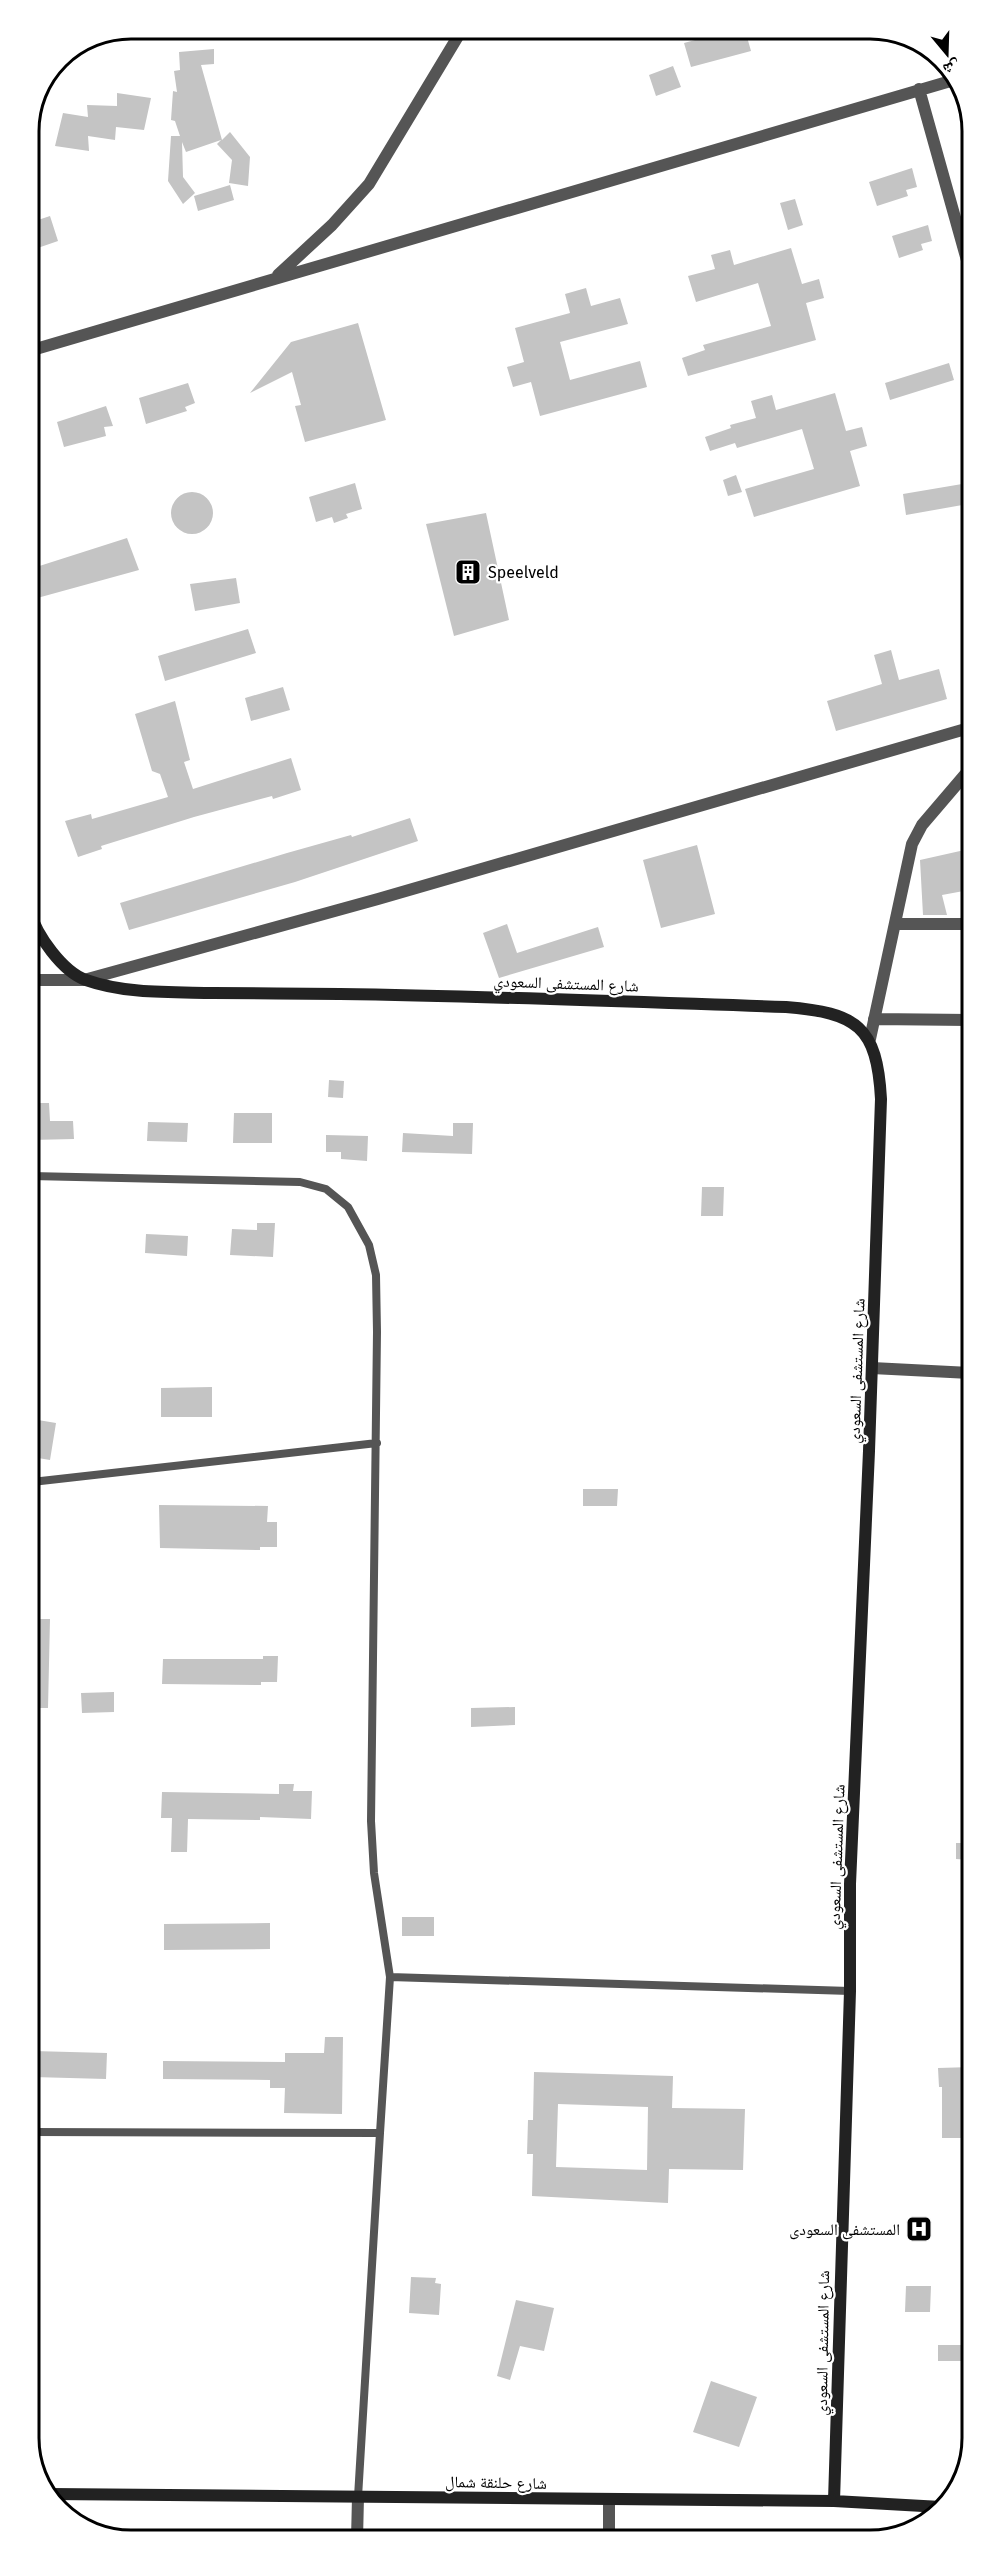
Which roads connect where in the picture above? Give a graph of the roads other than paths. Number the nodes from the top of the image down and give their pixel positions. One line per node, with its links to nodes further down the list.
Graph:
1 (456, 39): 5 (street)
2 (938, 84): 3 (street)
3 (919, 89): 4 (street); 5 (street)
4 (962, 243)
5 (275, 278): 6 (street)
6 (39, 348)
7 (962, 730): 13 (street)
8 (962, 778): 9 (street)
9 (895, 924): 10 (street); 14 (street)
10 (962, 924)
11 (39, 932): 13 (street)
12 (39, 980): 13 (street)
13 (84, 980): 16 (street, شارع المستشفى السعودي)
14 (874, 1019): 15 (street); 16 (street)
15 (962, 1020)
16 (870, 1039): 18 (street, شارع المستشفى السعودي)
17 (39, 1176): 20 (lane)
18 (872, 1368): 19 (street); 23 (street, شارع المستشفى السعودي)
19 (962, 1373)
20 (377, 1443): 21 (lane); 22 (lane)
21 (39, 1481)
22 (390, 1977): 23 (lane); 25 (lane)
23 (850, 1991): 29 (street, شارع المستشفى السعودي)
24 (39, 2132): 25 (lane)
25 (380, 2133): 27 (lane)
26 (59, 2494): 27 (street, شارع حلنقة شمال)
27 (358, 2497): 28 (street, شارع حلنقة شمال); 31 (street)
28 (609, 2499): 29 (street, شارع حلنقة شمال); 32 (street)
29 (834, 2501): 30 (street, شارع حلنقة شمال)
30 (931, 2506)
31 (357, 2530)
32 (609, 2530)

